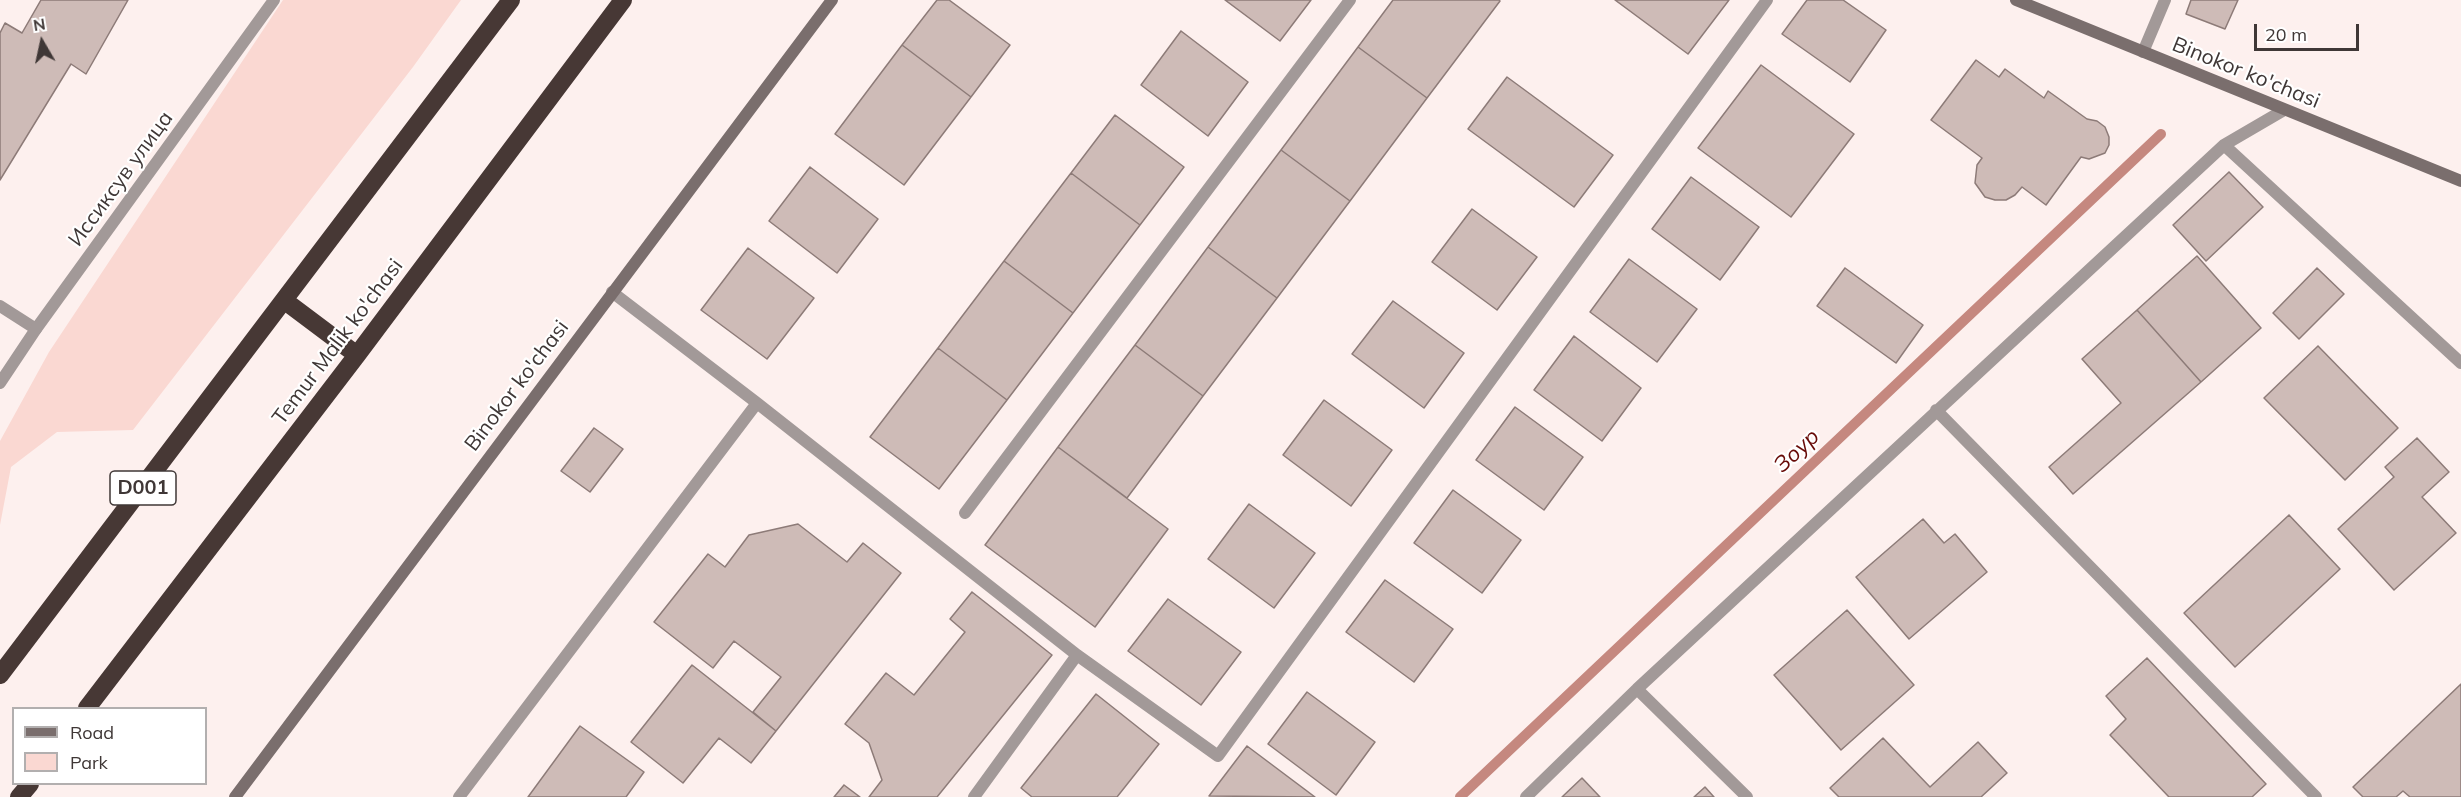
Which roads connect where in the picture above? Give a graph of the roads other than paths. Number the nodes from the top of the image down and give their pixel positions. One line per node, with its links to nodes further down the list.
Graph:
1 (274, 0): 16 (street, Иссиксув улица)
2 (512, 0): 14 (highway, D001)
3 (623, 0): 17 (highway, Temur Malik ko'chasi)
4 (832, 0): 13 (main road, Binokor ko'chasi)
5 (1350, 0): 22 (street)
6 (1767, 0): 23 (street)
7 (2016, 0): 9 (main road, Binokor ko'chasi)
8 (2165, 0): 9 (street)
9 (2143, 52): 10 (main road, Binokor ko'chasi)
10 (2284, 110): 11 (street); 12 (main road, Binokor ko'chasi)
11 (2224, 145): 18 (street); 21 (street)
12 (2461, 181)
13 (612, 292): 20 (street); 29 (main road, Binokor ko'chasi)
14 (285, 301): 17 (highway); 24 (highway, D001)
15 (0, 306): 16 (street)
16 (36, 329): 19 (street, Иссиксув улица)
17 (357, 355): 26 (highway, Temur Malik ko'chasi)
18 (2461, 363)
19 (0, 383)
20 (757, 403): 23 (street); 30 (street)
21 (1936, 410): 25 (street); 34 (street)
22 (965, 513)
23 (1077, 655): 31 (street)
24 (0, 675)
25 (1637, 689): 32 (street); 33 (street)
26 (88, 707)
27 (28, 785): 28 (highway)
28 (19, 797)
29 (235, 797)
30 (459, 797)
31 (974, 797)
32 (1526, 797)
33 (1747, 797)
34 (2316, 797)

